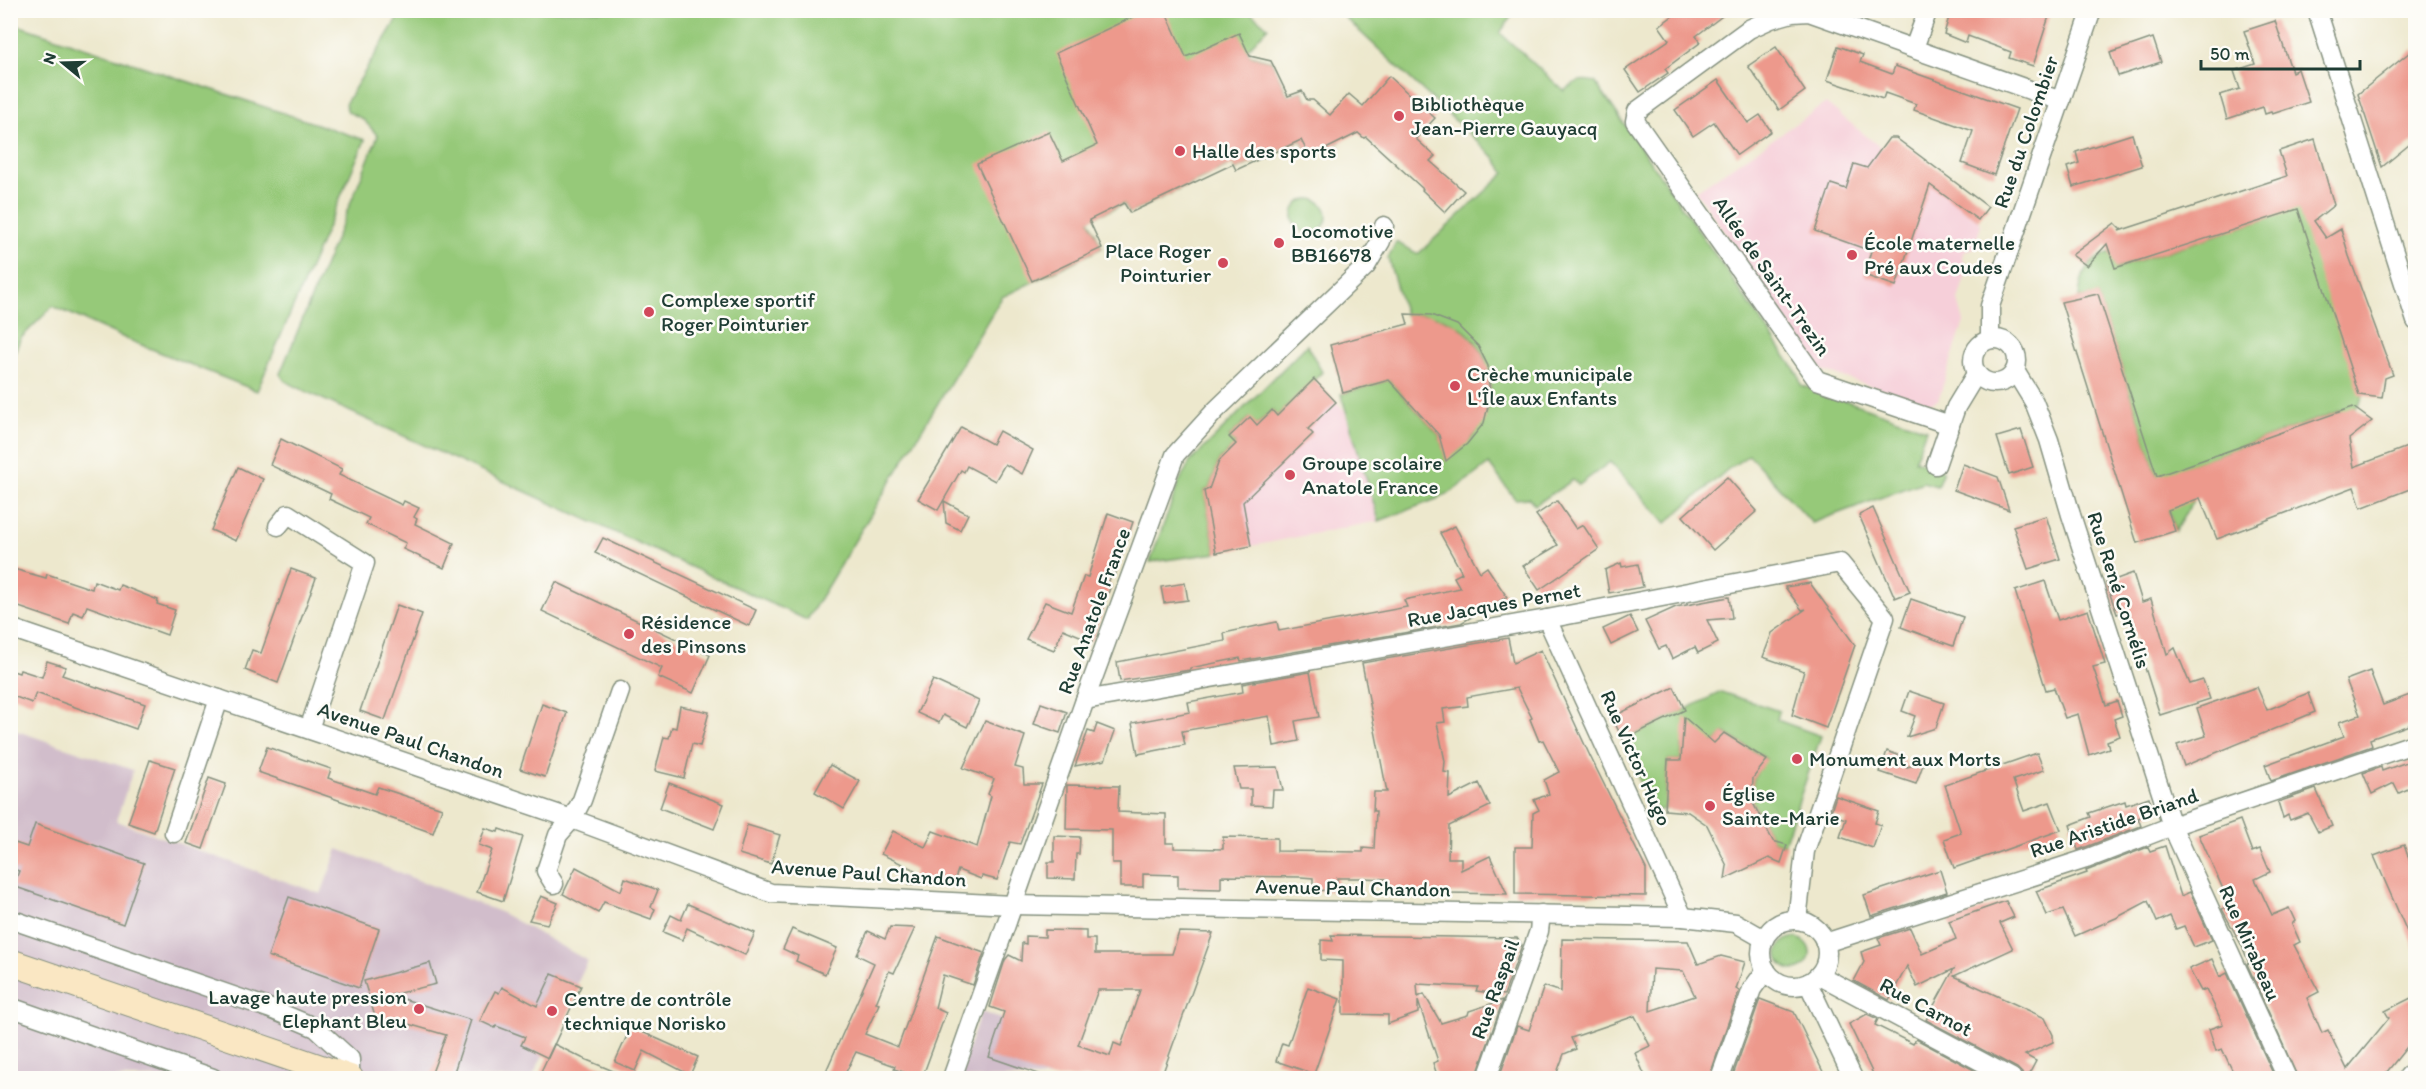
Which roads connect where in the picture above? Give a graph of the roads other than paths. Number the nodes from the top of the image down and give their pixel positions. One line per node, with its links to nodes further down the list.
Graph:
1 (1928, 10): 5 (street)
2 (2092, 10): 6 (street, Rue du Colombier)
3 (2317, 10): 8 (street)
4 (1809, 11): 5 (street); 12 (street, Allée de Saint-Trezin)
5 (1914, 48): 6 (street)
6 (2061, 100): 9 (street, Rue du Colombier)
7 (1384, 226): 19 (street, Rue Anatole France)
8 (2415, 321)
9 (1990, 338): 10 (street); 11 (street)
10 (2015, 371): 11 (street); 23 (street, Rue René Cornélis)
11 (1976, 374): 12 (street)
12 (1950, 425): 13 (street)
13 (1936, 465)
14 (278, 526): 20 (street)
15 (1547, 619): 19 (street, Rue Jacques Pernet); 28 (street, Rue Victor Hugo); 30 (street, Rue Jacques Pernet)
16 (10, 628): 18 (street, Avenue Paul Chandon)
17 (620, 691): 22 (street)
18 (219, 699): 20 (street, Avenue Paul Chandon); 24 (street)
19 (1085, 700): 26 (street, Rue Anatole France)
20 (309, 729): 22 (street, Avenue Paul Chandon)
21 (2415, 742): 23 (street, Rue Aristide Briand)
22 (572, 819): 25 (street); 26 (street, Avenue Paul Chandon)
23 (2172, 826): 32 (street, Rue Aristide Briand); 45 (street, Rue Mirabeau)
24 (174, 833)
25 (554, 884)
26 (1012, 905): 27 (street, Avenue Paul Chandon); 40 (street, Rue Anatole France)
27 (1541, 914): 28 (street, Avenue Paul Chandon); 41 (street, Rue Raspail)
28 (1683, 916): 31 (street, Avenue Paul Chandon)
29 (10, 919): 39 (street)
30 (1797, 921): 31 (street); 32 (street)
31 (1764, 939): 34 (street)
32 (1825, 943): 35 (street)
33 (10, 962): 39 (main road)
34 (1766, 970): 35 (street); 42 (street)
35 (1813, 979): 43 (street); 44 (street, Rue Carnot)
36 (10, 1007): 38 (street)
37 (2415, 1068): 46 (street)
38 (213, 1078)
39 (350, 1078)
40 (952, 1078)
41 (1487, 1078)
42 (1720, 1078)
43 (1852, 1078)
44 (2012, 1078)
45 (2287, 1078)
46 (2407, 1078)

